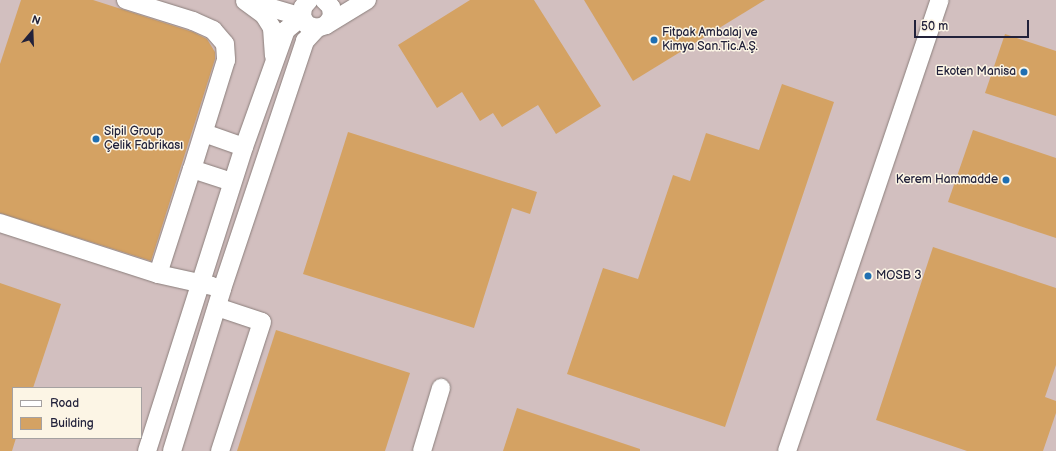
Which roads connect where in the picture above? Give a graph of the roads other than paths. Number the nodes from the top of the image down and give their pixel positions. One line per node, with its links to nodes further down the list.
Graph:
1 (126, 0): 10 (street)
2 (244, 0): 7 (street); 9 (street)
3 (309, 0): 7 (street)
4 (324, 0): 8 (street)
5 (367, 0): 8 (street)
6 (940, 0): 24 (street)
7 (302, 17): 8 (street); 9 (street)
8 (321, 27): 17 (street)
9 (274, 68): 11 (street)
10 (204, 133): 11 (street); 12 (street)
11 (244, 147): 13 (street)
12 (192, 169): 13 (street); 15 (street)
13 (232, 182): 16 (street)
14 (0, 223): 15 (street)
15 (158, 274): 16 (street)
16 (201, 283): 17 (street); 20 (street)
17 (222, 288): 18 (street)
18 (217, 307): 21 (street); 22 (street)
19 (441, 388): 23 (street)
20 (147, 451)
21 (172, 451)
22 (220, 451)
23 (422, 451)
24 (787, 451)

